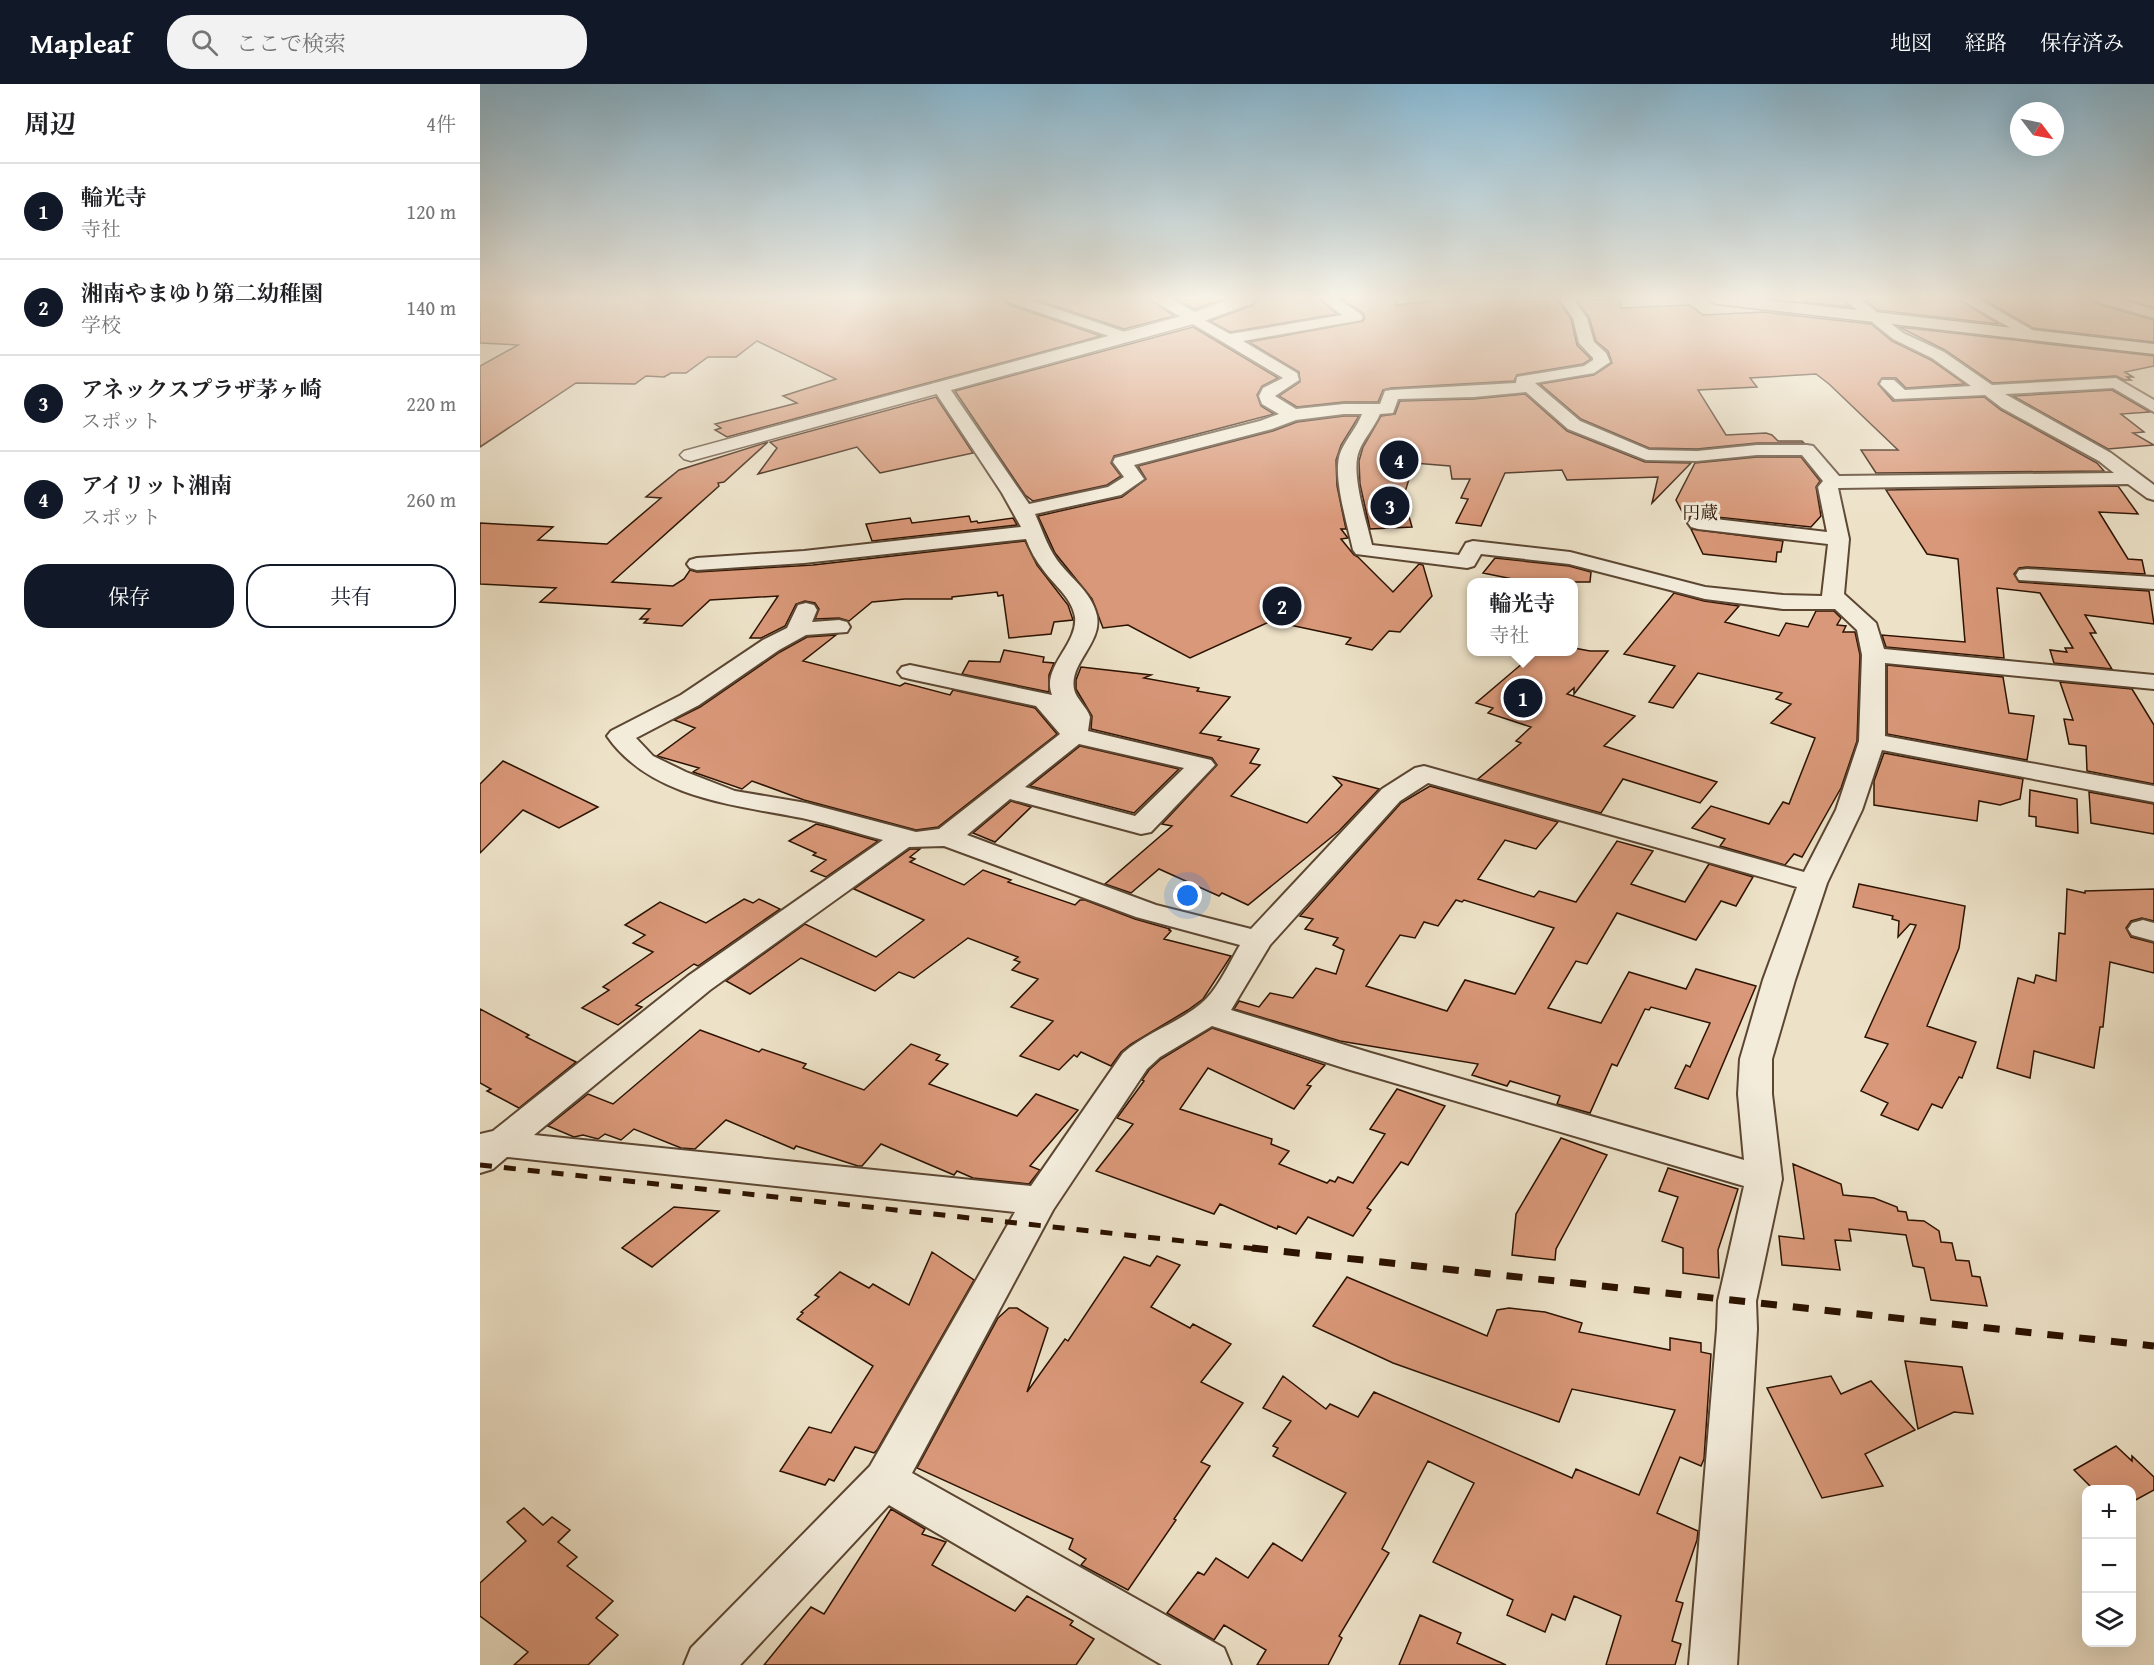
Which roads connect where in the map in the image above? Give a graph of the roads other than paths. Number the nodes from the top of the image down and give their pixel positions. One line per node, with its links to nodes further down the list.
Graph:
1 (993, 373): 6 (street)
2 (1285, 373): 11 (street)
3 (1569, 373): 7 (street)
4 (1964, 373): 8 (street)
5 (1888, 384): 8 (street)
6 (940, 387): 12 (street); 16 (street)
7 (1527, 387): 10 (street); 14 (street)
8 (1990, 391): 9 (street); 13 (street)
9 (2154, 407)
10 (1373, 408): 11 (street); 23 (street)
11 (1293, 415): 16 (street)
12 (691, 454)
13 (2132, 478): 14 (street); 15 (street)
14 (1834, 482): 19 (street)
15 (2154, 494)
16 (1023, 511): 18 (street)
17 (1698, 523): 19 (street)
18 (1033, 532): 20 (street); 28 (street)
19 (1839, 539): 23 (street)
20 (697, 564)
21 (2027, 575): 22 (street)
22 (2154, 584)
23 (1840, 603): 25 (street)
24 (839, 627): 32 (street)
25 (1874, 655): 27 (street); 29 (street)
26 (910, 672): 28 (street)
27 (2154, 682)
28 (1074, 735): 30 (street); 30 (street)
29 (1872, 741): 31 (street); 34 (street)
30 (1005, 790): 33 (street)
31 (2154, 794)
32 (905, 837): 33 (street); 37 (street)
33 (946, 837): 35 (street)
34 (1813, 883): 35 (street); 38 (street)
35 (1258, 940): 36 (street)
36 (1209, 1014): 38 (street); 39 (street)
37 (487, 1148): 39 (street)
38 (1764, 1179): 43 (street)
39 (1040, 1201): 40 (street)
40 (885, 1480): 41 (street); 42 (street)
41 (708, 1665)
42 (1207, 1665)
43 (1713, 1665)

